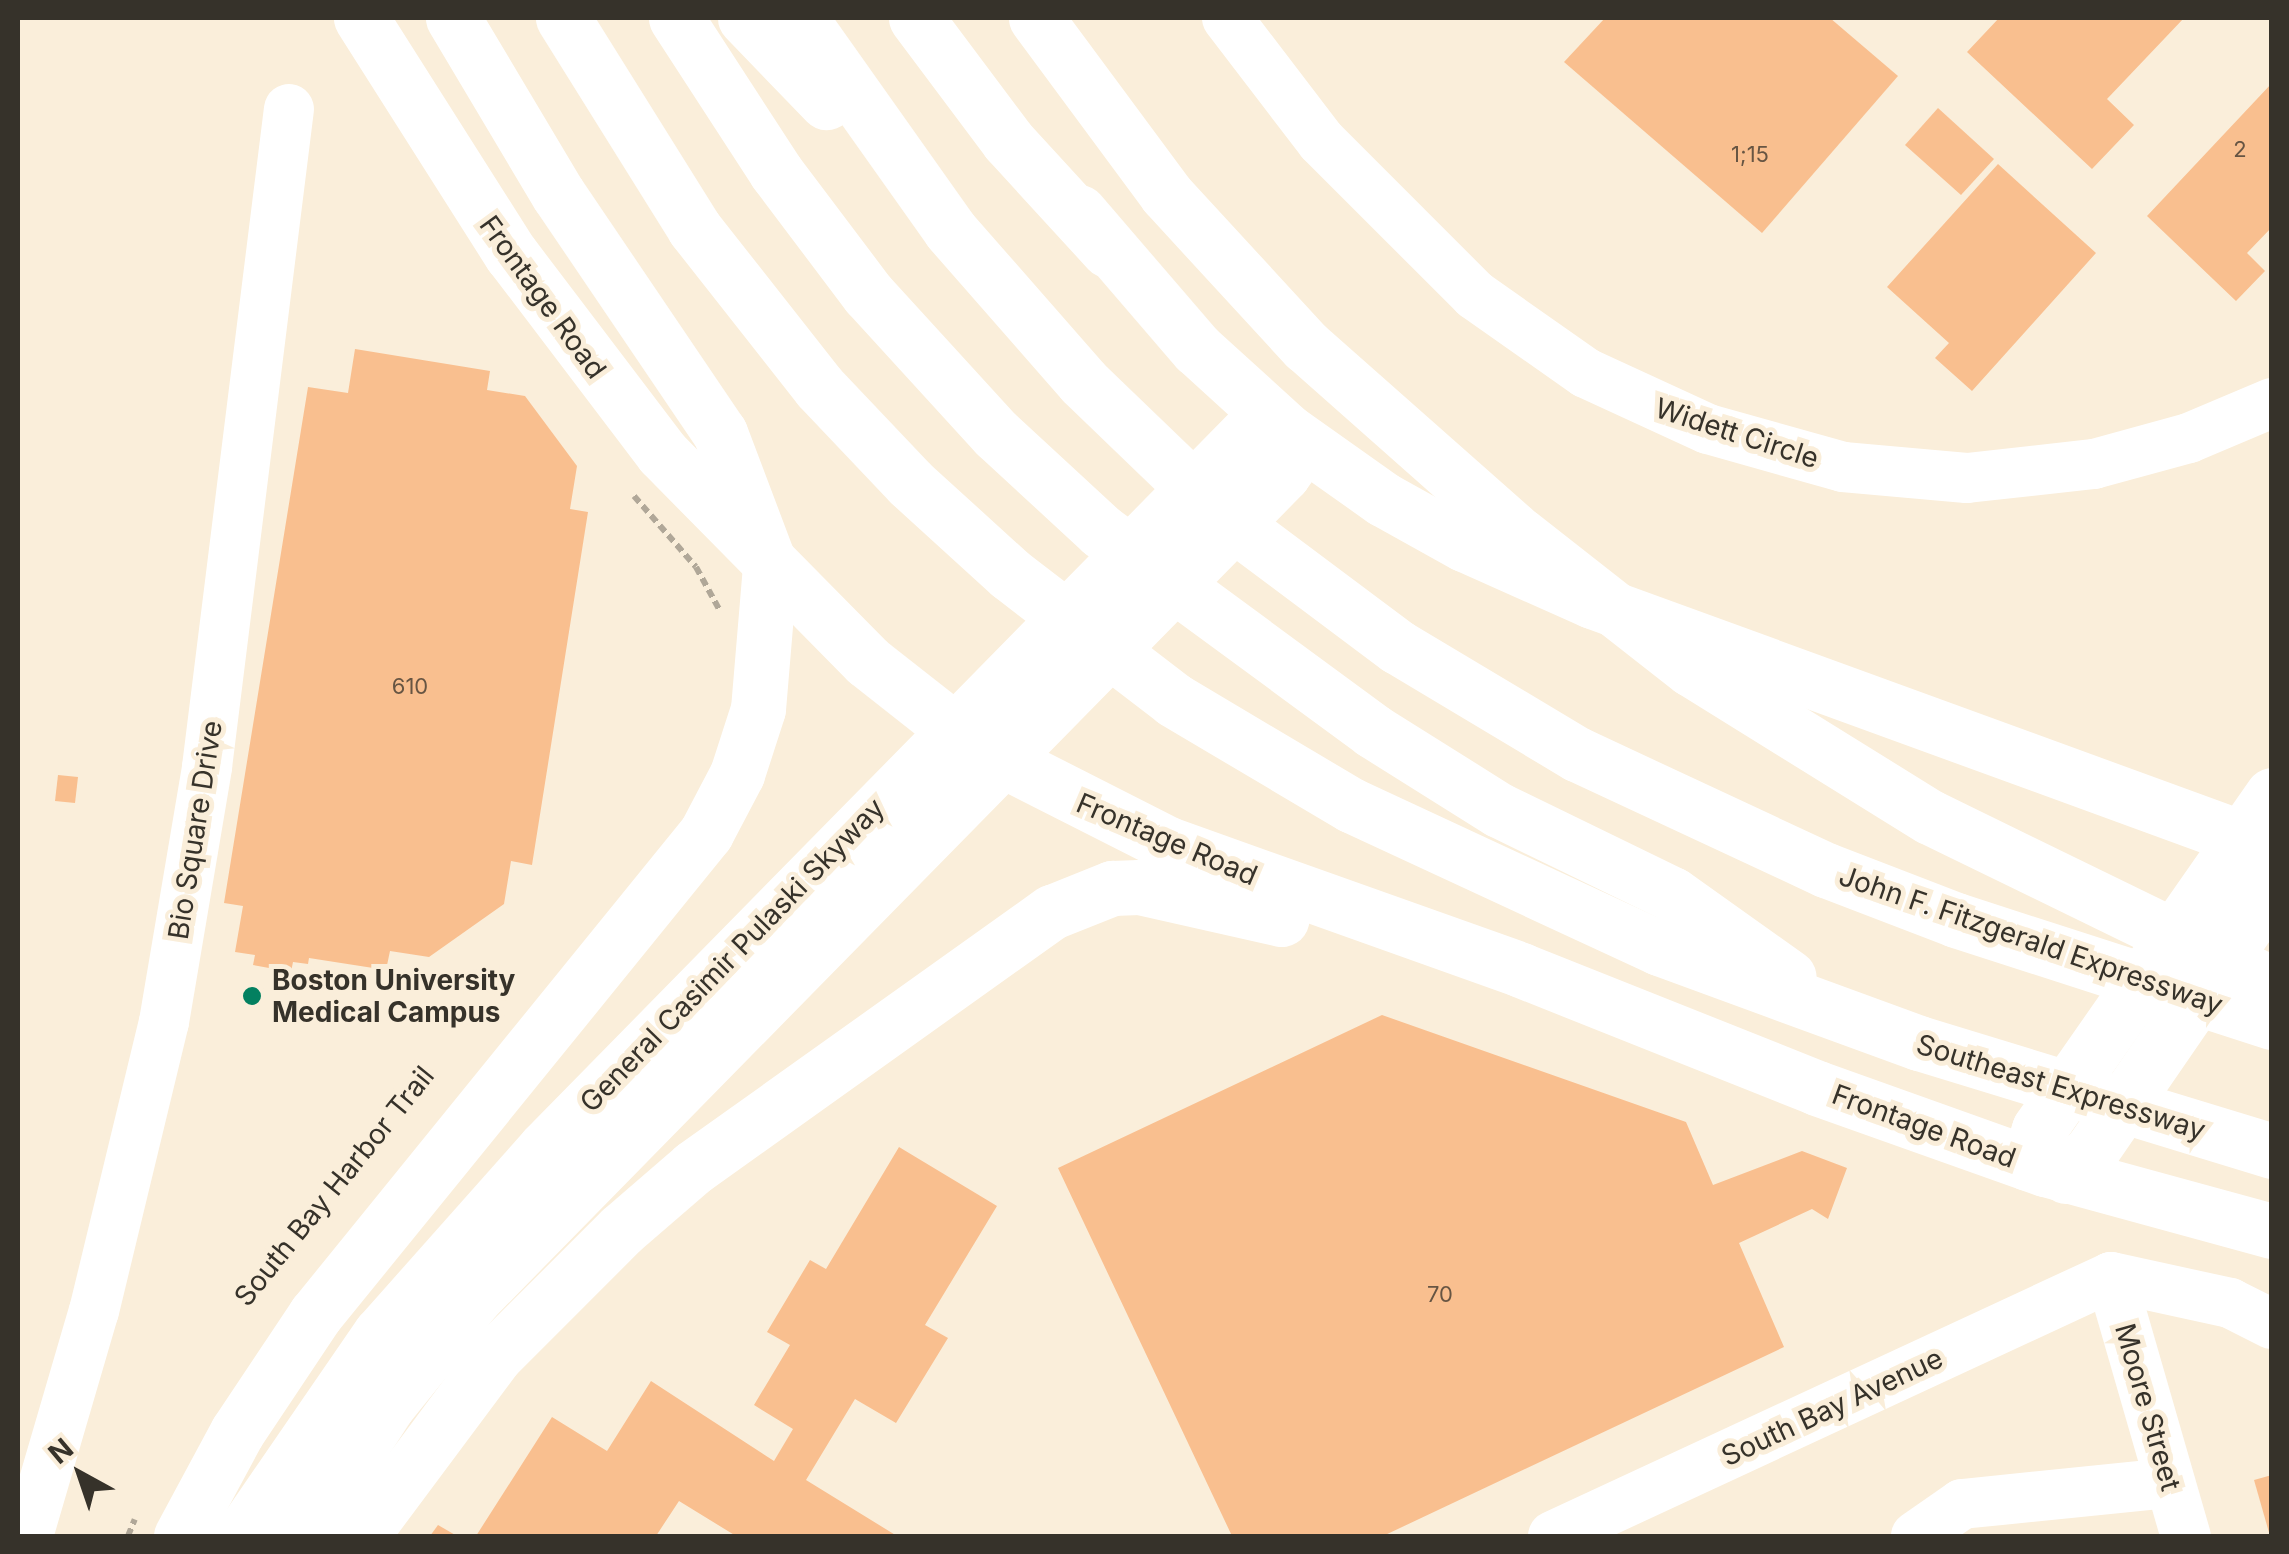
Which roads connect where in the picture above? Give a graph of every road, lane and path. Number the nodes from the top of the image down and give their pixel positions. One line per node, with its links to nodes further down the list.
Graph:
1 (361, 18): 17 (main road, Frontage Road)
2 (452, 18): 17 (main road)
3 (563, 18): 22 (main road)
4 (676, 18): 22 (main road)
5 (745, 18): 12 (main road)
6 (800, 18): 12 (main road, John F. Fitzgerald Expressway)
7 (916, 18): 13 (main road)
8 (942, 18): 13 (main road)
9 (1036, 18): 21 (main road)
10 (1227, 18): 14 (street, Widett Circle)
11 (289, 108): 31 (street, Bio Square Drive)
12 (950, 230): 23 (main road, John F. Fitzgerald Expressway)
13 (1108, 250): 15 (main road)
14 (2272, 403)
15 (1286, 447): 19 (main road); 33 (main road, General Casimir Pulaski Skyway); 34 (main road, General Casimir Pulaski Skyway)
16 (629, 489): 18 (path)
17 (770, 565): 20 (main road, Frontage Road); 30 (main road)
18 (720, 620)
19 (2257, 856): 25 (main road)
20 (1521, 970): 25 (main road, Frontage Road); 35 (main road)
21 (2272, 984)
22 (1852, 1021): 24 (main road, Southeast Expressway)
23 (2272, 1022)
24 (2272, 1151)
25 (2056, 1154): 26 (main road, Frontage Road)
26 (2272, 1232)
27 (2111, 1277): 28 (street); 29 (street, Moore Street); 36 (street, South Bay Avenue)
28 (2272, 1324)
29 (2170, 1483): 37 (street); 38 (street, Moore Street)
30 (160, 1523): 32 (path)
31 (28, 1536)
32 (128, 1536)
33 (242, 1536)
34 (303, 1536)
35 (361, 1536)
36 (1553, 1536)
37 (1916, 1536)
38 (2186, 1536)

